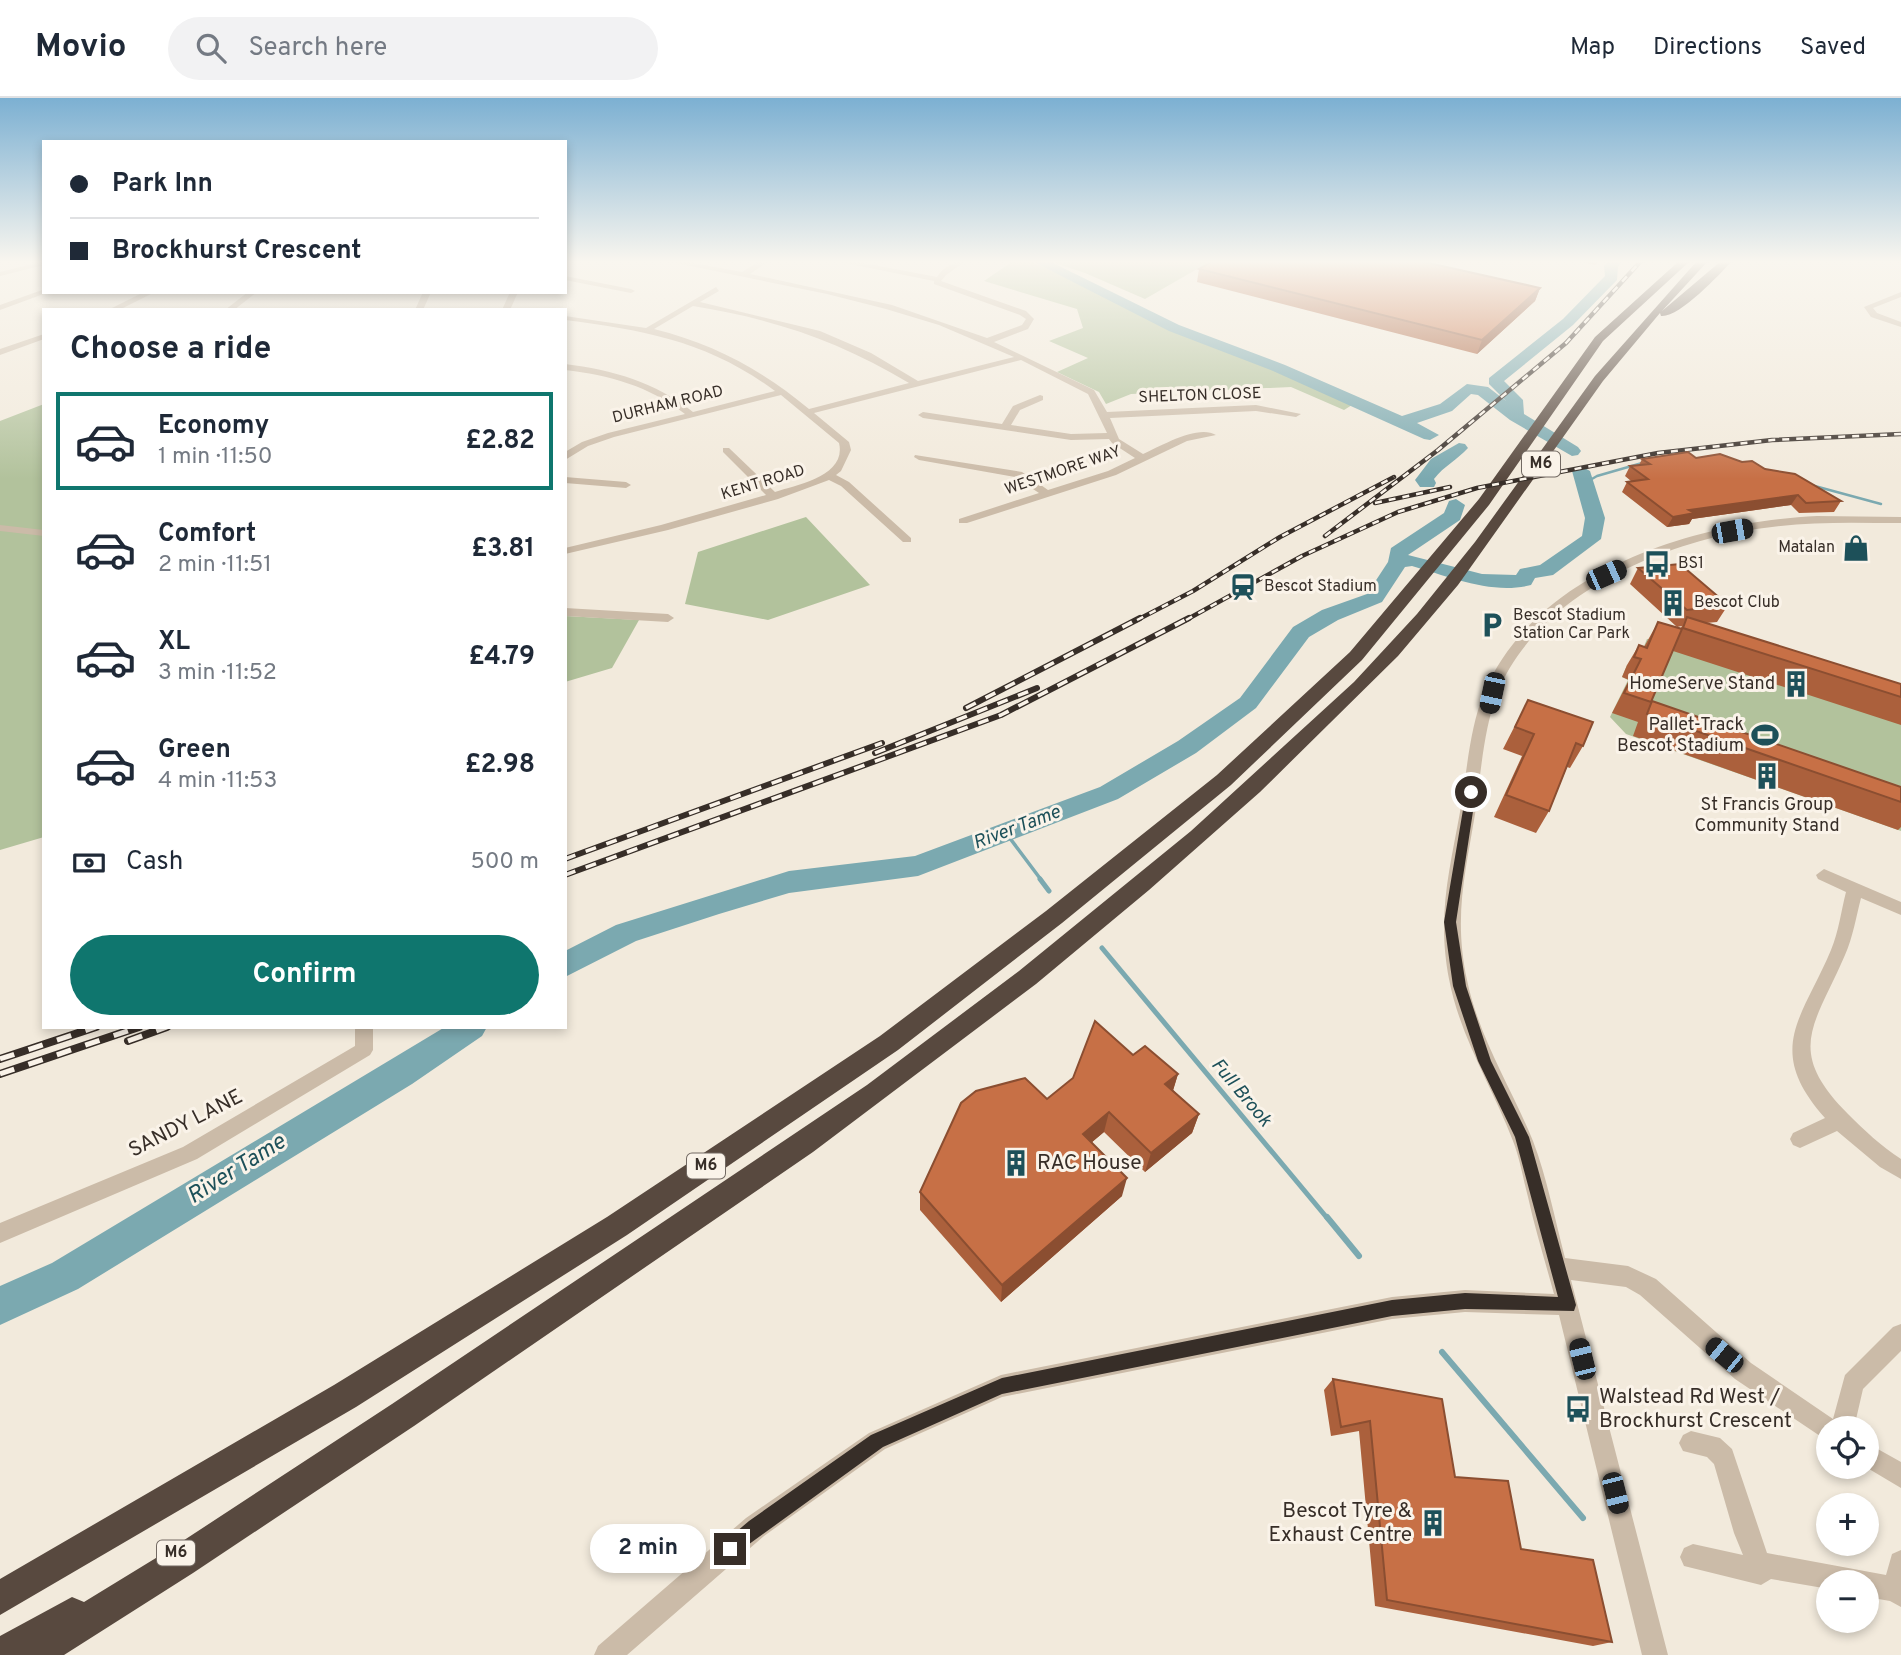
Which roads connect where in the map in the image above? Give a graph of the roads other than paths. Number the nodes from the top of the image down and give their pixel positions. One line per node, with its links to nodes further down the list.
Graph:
1 (655, 334): 13 (street, KENT ROAD)
2 (816, 334): 12 (street)
3 (962, 334): 8 (street)
4 (1007, 334): 8 (street)
5 (1605, 334): 40 (highway, M6)
6 (1637, 334): 40 (highway, M6)
7 (42, 338): 9 (street)
8 (985, 342): 10 (street)
9 (0, 352)
10 (1020, 358): 12 (street); 19 (street)
11 (567, 367): 17 (street)
12 (917, 384): 15 (street)
13 (783, 392): 15 (street, KENT ROAD); 17 (street, DURHAM ROAD)
14 (1040, 398): 20 (street)
15 (807, 412): 27 (street, KENT ROAD)
16 (1296, 414): 19 (street, SHELTON CLOSE)
17 (692, 415): 24 (street, DURHAM ROAD)
18 (923, 415): 20 (street)
19 (1104, 415): 22 (street)
20 (1005, 428): 22 (street)
21 (1211, 435): 26 (street, WESTMORE WAY)
22 (1112, 436): 26 (street)
23 (726, 450): 31 (street)
24 (567, 456)
25 (919, 457): 30 (street)
26 (1144, 458): 30 (street, WESTMORE WAY)
27 (830, 476): 31 (street, KENT ROAD); 36 (street)
28 (567, 480): 29 (street)
29 (626, 485)
30 (1047, 494): 33 (street, WESTMORE WAY)
31 (774, 497): 37 (street, KENT ROAD)
32 (1901, 520): 49 (street)
33 (963, 521)
34 (0, 528): 35 (street)
35 (42, 533)
36 (906, 540)
37 (567, 551)
38 (567, 612): 39 (street)
39 (668, 618)
40 (1367, 661): 55 (highway, M6); 64 (highway, M6)
41 (1824, 875): 42 (street)
42 (1854, 889): 43 (street); 45 (street)
43 (1901, 909)
44 (363, 1029): 48 (street, SANDY LANE)
45 (1841, 1120): 46 (street); 47 (street)
46 (1800, 1139)
47 (1901, 1170)
48 (0, 1233)
49 (1558, 1268): 50 (street); 53 (street)
50 (1568, 1305): 67 (street); 68 (street)
51 (1901, 1335): 52 (street)
52 (1845, 1416)
53 (1816, 1421)
54 (1691, 1443): 60 (street)
55 (351, 1450): 65 (highway, M6); 66 (highway)
56 (1879, 1462): 57 (street)
57 (1901, 1476)
58 (1693, 1557): 60 (street)
59 (1901, 1563): 63 (street)
60 (1759, 1564): 61 (street)
61 (1816, 1574)
62 (1879, 1587): 63 (street)
63 (1898, 1591)
64 (0, 1598)
65 (0, 1655)
66 (31, 1655)
67 (607, 1655)
68 (1655, 1655)

